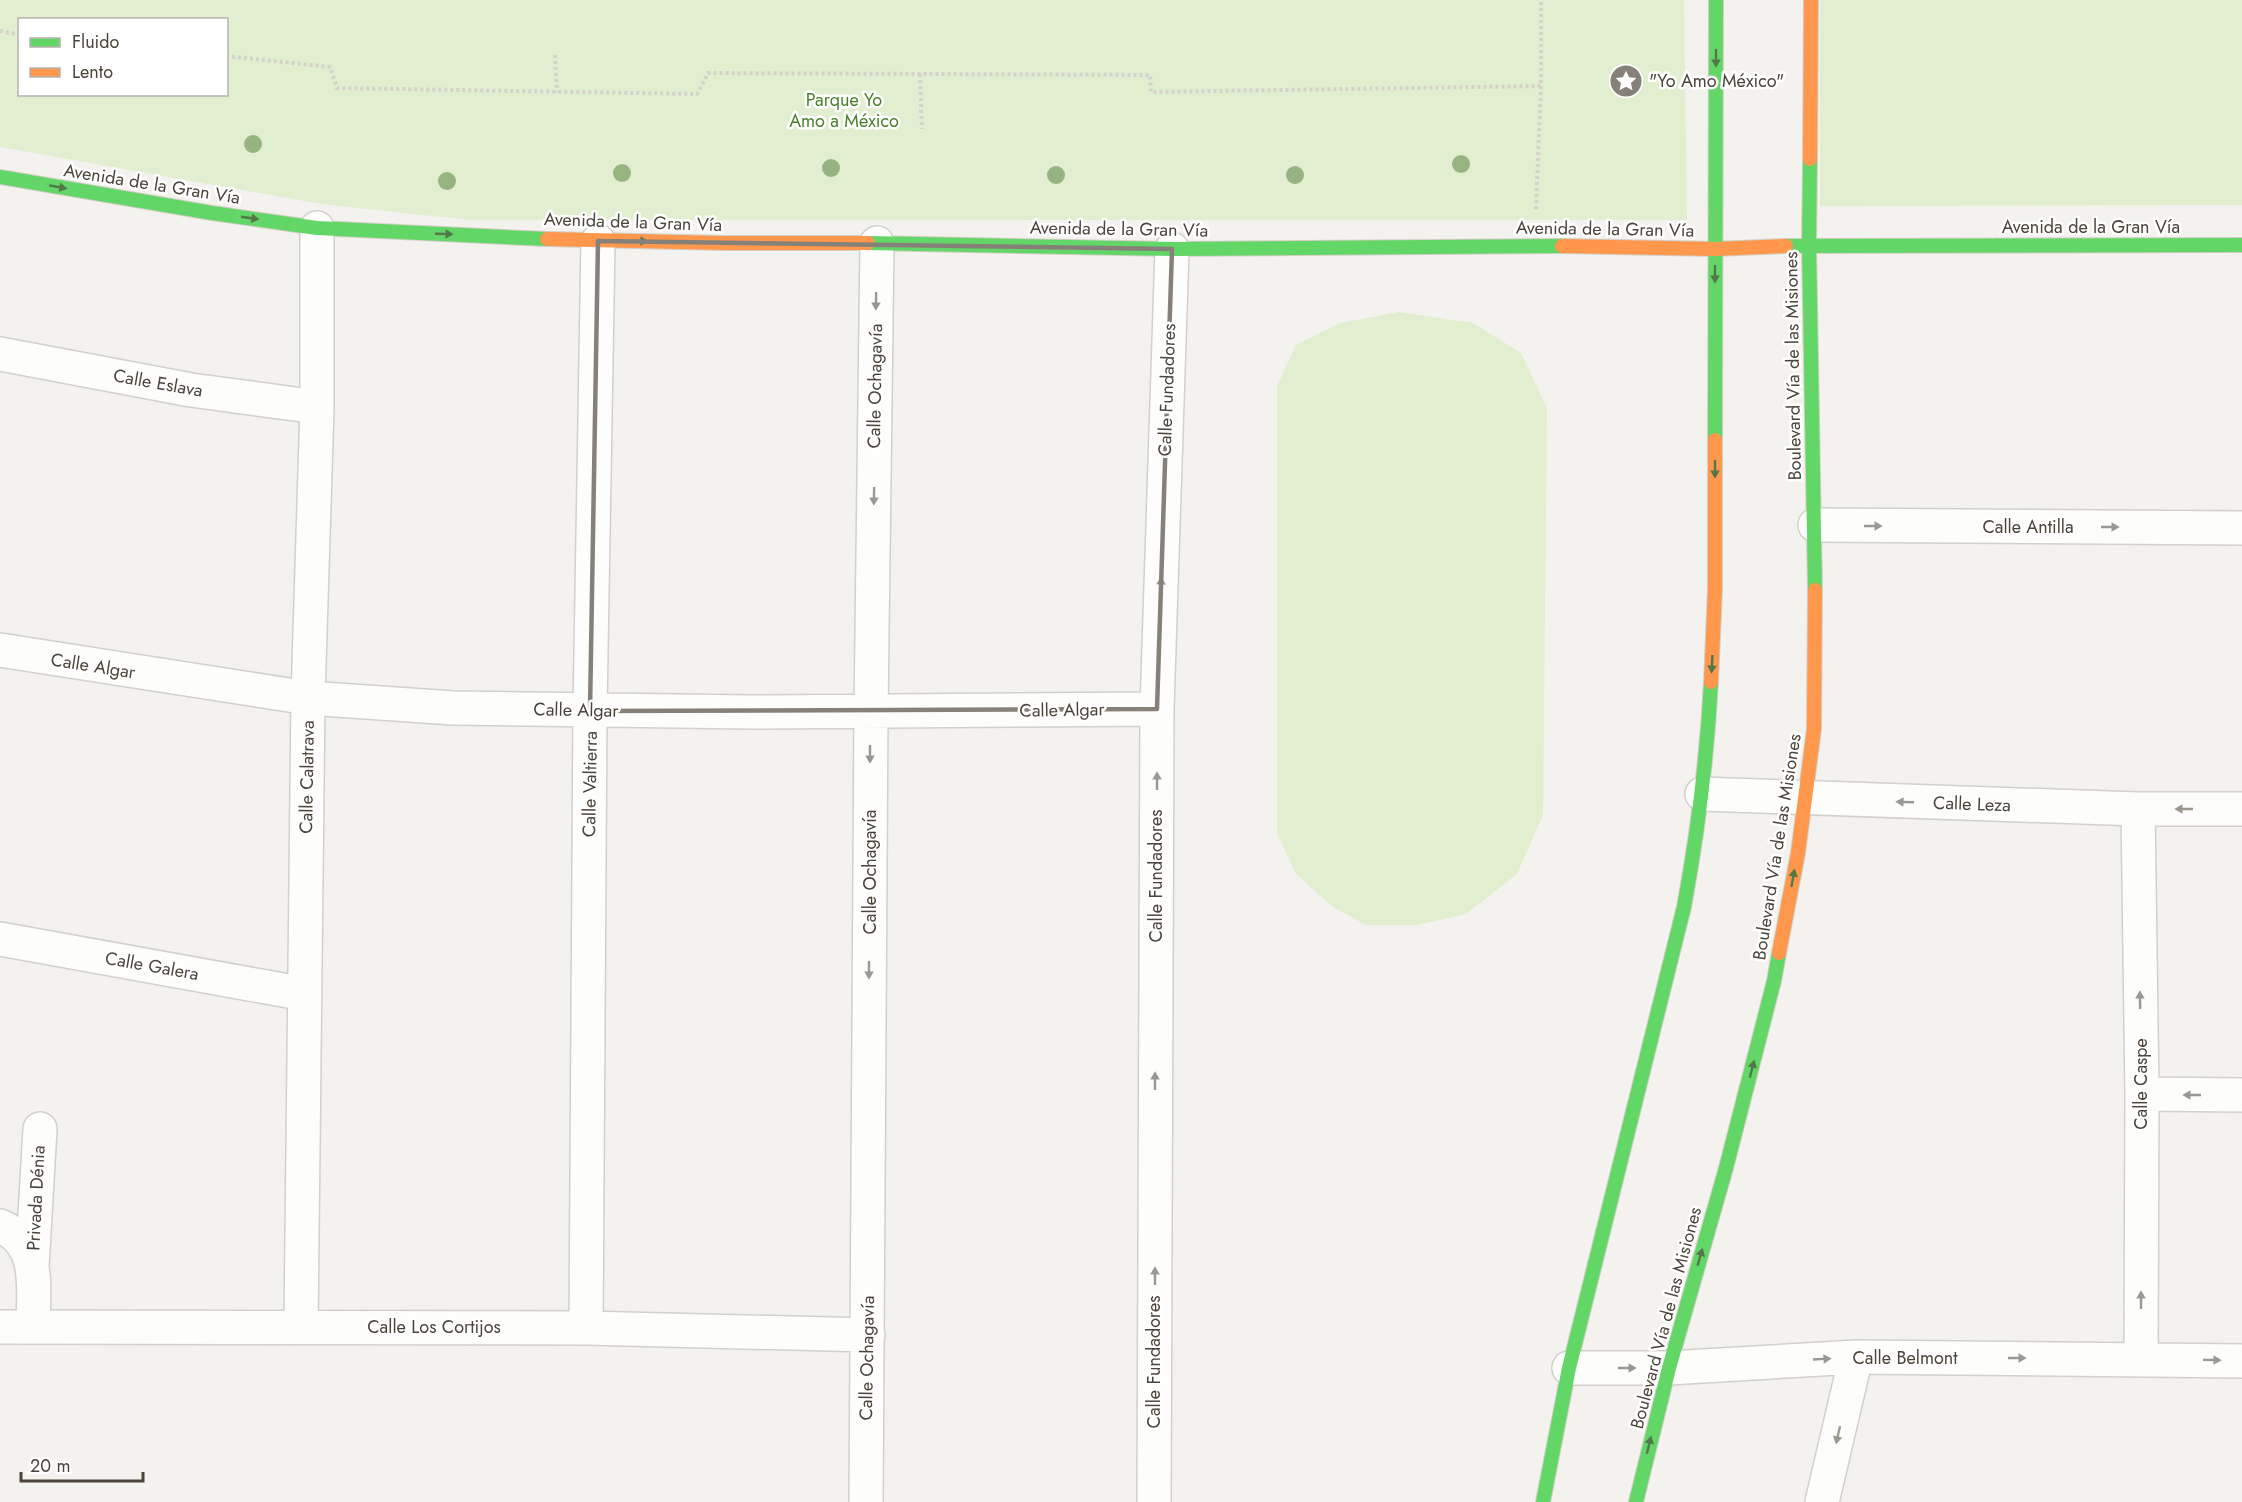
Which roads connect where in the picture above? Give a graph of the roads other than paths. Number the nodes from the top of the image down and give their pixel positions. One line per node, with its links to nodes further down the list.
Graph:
1 (1716, 0): 10 (street, one-way to 10)
2 (1811, 0): 7 (street, Boulevard Vía de las Misiones)
3 (0, 177): 4 (street, Avenida de la Gran Vía, one-way to 4)
4 (317, 228): 5 (street, Avenida de la Gran Vía, one-way to 5); 12 (street, Calle Calatrava)
5 (598, 241): 6 (street, Avenida de la Gran Vía, one-way to 6); 18 (street, Calle Valtierra)
6 (877, 243): 9 (street, Avenida de la Gran Vía); 19 (street, Calle Ochagavía, one-way to 19)
7 (1809, 245): 8 (street, Avenida de la Gran Vía); 10 (street, Avenida de la Gran Vía); 13 (street, Boulevard Vía de las Misiones)
8 (2242, 245)
9 (1172, 249): 10 (street, Avenida de la Gran Vía); 17 (street, Calle Fundadores, one-way to 9)
10 (1715, 249): 20 (street, one-way to 20)
11 (0, 354): 12 (street, Calle Eslava)
12 (317, 407): 16 (street, Calle Calatrava)
13 (1815, 525): 14 (street, Calle Antilla, one-way to 14); 21 (street, Boulevard Vía de las Misiones)
14 (2242, 528)
15 (0, 651): 16 (street, Calle Algar)
16 (308, 698): 18 (street, Calle Algar); 25 (street, Calle Calatrava)
17 (1157, 709): 19 (street, Calle Algar); 42 (street, Calle Fundadores, one-way to 17)
18 (590, 711): 19 (street, Calle Algar); 34 (street, Calle Valtierra)
19 (871, 712): 35 (street, Calle Ochagavía, one-way to 35)
20 (1702, 794): 21 (street, Calle Leza); 39 (street)
21 (1805, 799): 22 (street, Calle Leza, one-way to 21); 40 (street, Boulevard Vía de las Misiones, one-way to 21)
22 (2138, 809): 23 (street, Calle Leza, one-way to 22); 26 (street, Calle Caspe, one-way to 22)
23 (2242, 809)
24 (0, 939): 25 (street, Calle Galera)
25 (305, 994): 33 (street, Calle Calatrava)
26 (2142, 1094): 27 (street, one-way to 26); 37 (street, Calle Caspe, one-way to 26)
27 (2242, 1095)
28 (40, 1129): 30 (street, Privada Dénia)
29 (4, 1228): 30 (street)
30 (32, 1267): 32 (street, Privada Dénia)
31 (0, 1327): 32 (street, Calle Los Cortijos)
32 (33, 1327): 33 (street, Calle Los Cortijos)
33 (301, 1327): 34 (street, Calle Los Cortijos)
34 (586, 1328): 35 (street, Calle Los Cortijos)
35 (868, 1335): 41 (street, Calle Ochagavía)
36 (1856, 1358): 37 (street, Calle Belmont, one-way to 37); 40 (street, Calle Belmont, one-way to 36); 45 (street, one-way to 45)
37 (2140, 1359): 38 (street, Calle Belmont, one-way to 38)
38 (2242, 1361)
39 (1569, 1368): 40 (street, Calle Belmont, one-way to 40); 43 (street)
40 (1669, 1368): 44 (street, Boulevard Vía de las Misiones, one-way to 40)
41 (866, 1502)
42 (1154, 1502)
43 (1543, 1502)
44 (1636, 1502)
45 (1822, 1502)

